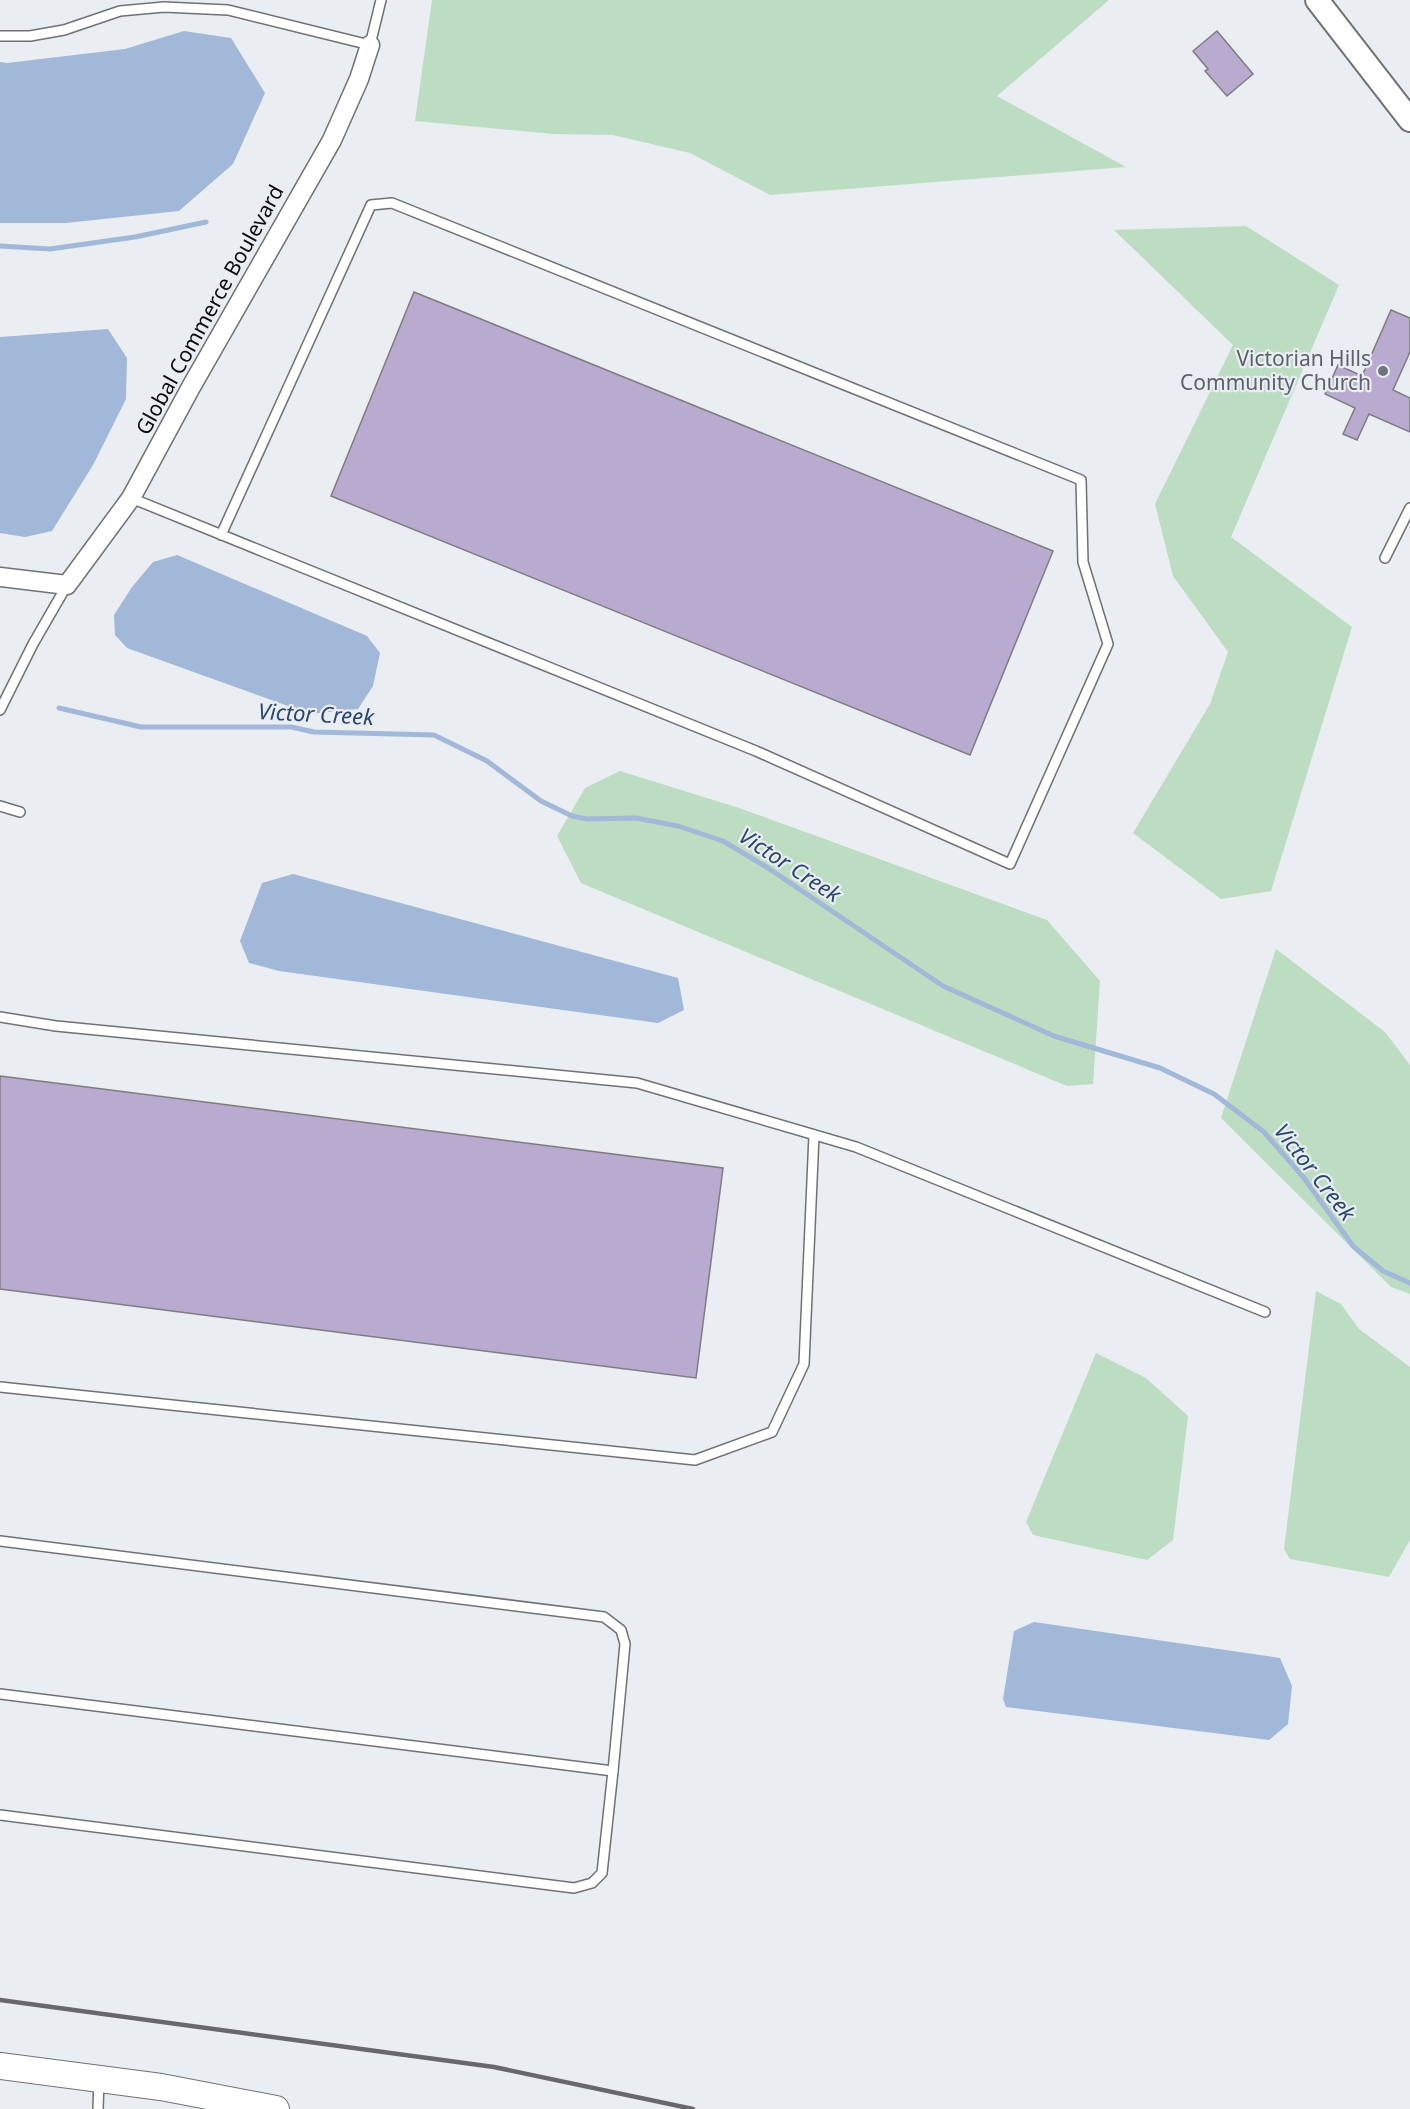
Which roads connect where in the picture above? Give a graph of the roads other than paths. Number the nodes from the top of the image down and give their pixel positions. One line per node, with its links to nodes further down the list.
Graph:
1 (381, 0): 4 (lane)
2 (1317, 0): 5 (street)
3 (0, 36): 4 (lane)
4 (370, 45): 6 (street, Global Commerce Boulevard)
5 (1410, 120)
6 (131, 498): 8 (lane); 11 (street, Global Commerce Boulevard)
7 (1410, 508): 9 (lane)
8 (221, 535): 8 (lane)
9 (1385, 558)
10 (0, 577): 11 (street)
11 (66, 585): 12 (lane)
12 (0, 710)
13 (0, 806): 14 (lane)
14 (20, 812)
15 (0, 1017): 16 (lane)
16 (814, 1135): 17 (lane); 18 (lane)
17 (1265, 1312)
18 (0, 1387)
19 (0, 1541): 21 (lane)
20 (0, 1694): 21 (lane)
21 (613, 1771): 22 (lane)
22 (0, 1815)
23 (0, 2066): 24 (main road)
24 (99, 2079): 25 (lane); 26 (main road)
25 (98, 2109)
26 (276, 2109)

